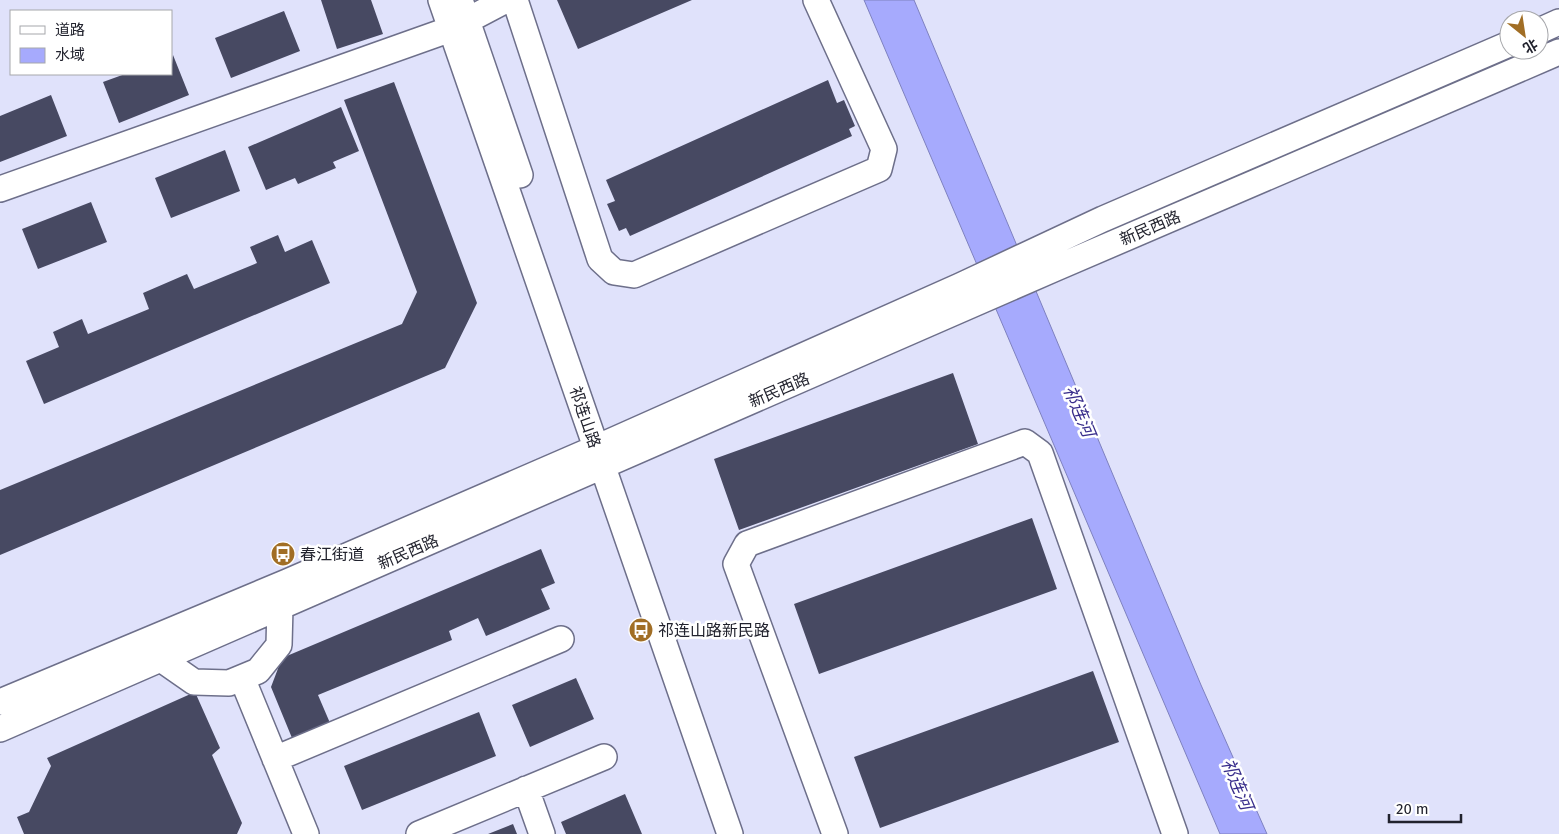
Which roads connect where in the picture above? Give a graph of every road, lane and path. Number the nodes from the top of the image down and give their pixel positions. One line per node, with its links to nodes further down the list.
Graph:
1 (441, 0): 5 (street, 祁连山路)
2 (506, 0): 5 (street)
3 (515, 0): 4 (street)
4 (816, 0)
5 (459, 17): 8 (street); 10 (street, 祁连山路)
6 (1499, 48): 9 (street, 新民西路)
7 (1559, 52): 9 (street, 新民西路)
8 (0, 189)
9 (965, 297): 10 (street, 新民西路)
10 (607, 454): 11 (street, 新民西路); 15 (street, 新民西路); 23 (street, 祁连山路); 24 (street, 祁连山路)
11 (280, 608): 13 (street, 新民西路); 14 (street)
12 (561, 639): 18 (street)
13 (161, 659): 14 (street); 16 (street, 新民西路)
14 (242, 678): 18 (street)
15 (0, 702)
16 (0, 729)
17 (604, 757): 19 (street)
18 (275, 759): 20 (street)
19 (526, 789): 21 (street); 22 (street)
20 (306, 834)
21 (419, 834)
22 (542, 834)
23 (730, 834)
24 (749, 834)
25 (835, 834): 26 (street)
26 (1176, 834)

